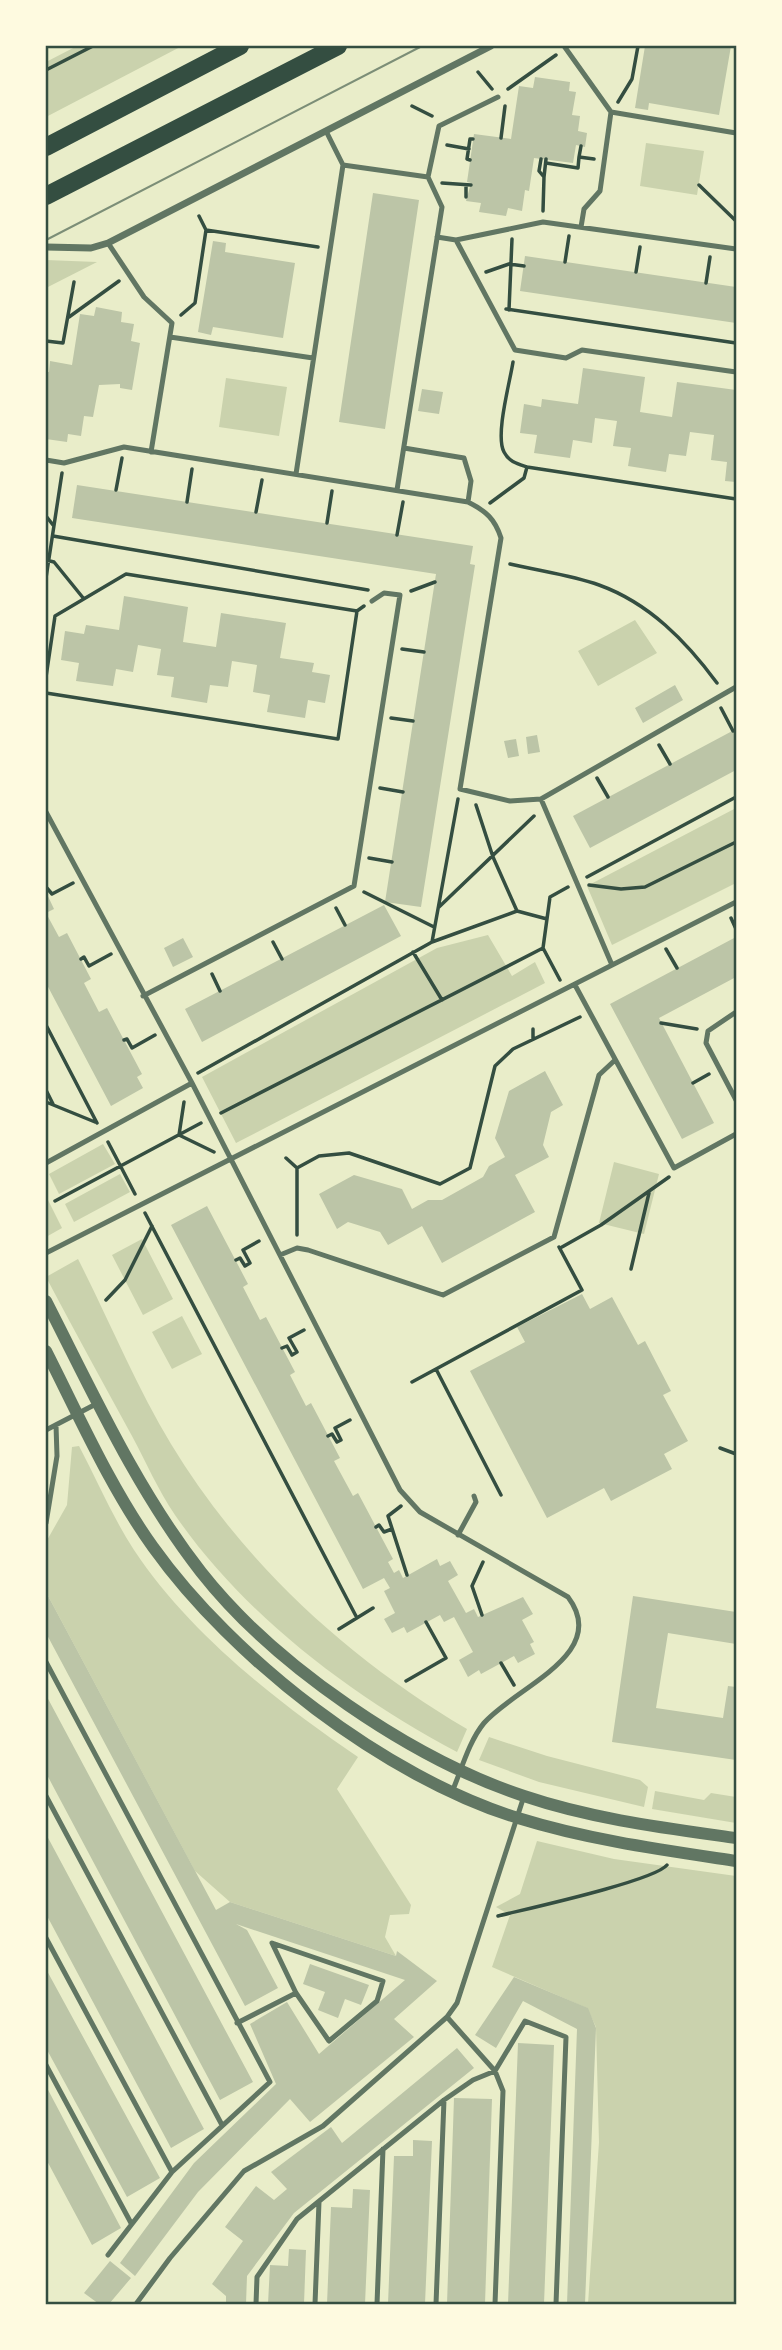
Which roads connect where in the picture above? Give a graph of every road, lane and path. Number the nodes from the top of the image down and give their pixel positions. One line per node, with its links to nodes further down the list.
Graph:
1 (93, 46): 7 (path)
2 (240, 46): 17 (main road)
3 (338, 46): 26 (main road)
4 (491, 46): 12 (street)
5 (638, 46): 10 (path)
6 (565, 47): 8 (path); 10 (lane)
7 (46, 70)
8 (498, 97): 15 (lane)
9 (412, 106): 11 (path)
10 (611, 112): 13 (lane); 21 (lane)
11 (432, 115)
12 (326, 131): 22 (lane); 38 (street)
13 (737, 133)
14 (473, 139): 18 (path)
15 (435, 144): 18 (path); 23 (lane)
16 (581, 146): 19 (path)
17 (46, 147)
18 (469, 149): 20 (path)
19 (579, 157): 21 (path); 29 (path)
20 (470, 160)
21 (604, 161): 32 (lane)
22 (343, 165): 23 (lane); 41 (lane)
23 (428, 177): 36 (lane)
24 (455, 184): 27 (path)
25 (699, 185): 30 (path)
26 (46, 196)
27 (466, 197)
28 (199, 216): 34 (path)
29 (543, 222): 31 (lane); 33 (lane)
30 (737, 222)
31 (571, 226): 32 (lane); 43 (path)
32 (581, 227): 35 (lane)
33 (510, 229): 37 (lane); 44 (path)
34 (206, 230): 41 (path); 54 (path)
35 (642, 236): 39 (lane); 46 (path)
36 (437, 237): 37 (lane); 62 (lane)
37 (456, 240): 48 (lane)
38 (108, 243): 40 (street); 47 (lane)
39 (712, 246): 42 (lane); 50 (path)
40 (46, 247)
41 (330, 249): 59 (lane)
42 (737, 249)
43 (565, 262)
44 (509, 264): 45 (path); 48 (path); 52 (path)
45 (524, 266)
46 (636, 272)
47 (128, 274): 53 (path); 54 (lane)
48 (474, 276): 51 (lane)
49 (74, 282): 53 (path)
50 (706, 283)
51 (491, 307): 52 (path); 58 (lane)
52 (509, 310): 57 (path)
53 (67, 318): 56 (path)
54 (172, 323): 55 (lane)
55 (170, 337): 59 (lane); 63 (lane)
56 (46, 341)
57 (737, 344)
58 (515, 350): 60 (lane); 67 (path)
59 (313, 358): 69 (lane)
60 (737, 372)
61 (124, 447): 63 (lane); 66 (lane); 71 (path)
62 (404, 448): 72 (lane); 76 (lane)
63 (151, 452): 64 (lane)
64 (194, 458): 68 (lane); 75 (path)
65 (46, 460): 66 (lane)
66 (64, 463): 80 (path)
67 (527, 467): 73 (path); 74 (path)
68 (263, 469): 69 (lane); 77 (path)
69 (296, 474): 70 (lane)
70 (334, 480): 72 (lane); 79 (path)
71 (116, 490)
72 (401, 491): 76 (lane); 81 (path)
73 (502, 496)
74 (737, 499)
75 (187, 502)
76 (468, 502): 84 (lane)
77 (256, 512)
78 (46, 516): 80 (path)
79 (327, 523)
80 (54, 526): 82 (path)
81 (397, 534)
82 (52, 536): 83 (path); 87 (path)
83 (47, 561): 85 (path); 89 (path)
84 (498, 561): 95 (path); 105 (lane)
85 (46, 578)
86 (435, 582): 88 (path)
87 (384, 593): 88 (lane); 90 (lane)
88 (400, 595): 91 (lane)
89 (84, 599): 93 (path); 96 (path)
90 (372, 601)
91 (392, 647): 92 (path); 98 (lane)
92 (424, 652)
93 (46, 677)
94 (737, 687): 95 (lane)
95 (725, 693): 97 (lane)
96 (46, 694)
97 (715, 698): 100 (path); 101 (lane)
98 (381, 717): 99 (path); 104 (lane)
99 (414, 721)
100 (733, 731)
101 (653, 734): 102 (path); 103 (lane)
102 (670, 764)
103 (593, 769): 108 (path); 110 (lane)
104 (369, 786): 106 (path); 113 (lane)
105 (460, 789): 107 (lane); 122 (path)
106 (402, 792)
107 (472, 793): 110 (lane); 114 (path)
108 (608, 797)
109 (737, 797): 117 (path)
110 (541, 799): 114 (path); 117 (lane)
111 (46, 812): 116 (lane)
112 (737, 842): 117 (path)
113 (358, 856): 115 (path); 118 (lane)
114 (493, 857): 122 (path); 123 (path)
115 (391, 862)
116 (81, 879): 119 (path); 131 (lane)
117 (577, 883): 124 (path); 136 (lane)
118 (354, 886): 120 (lane); 126 (path)
119 (46, 887)
120 (331, 898): 125 (path); 127 (lane)
121 (737, 902): 128 (lane)
122 (437, 909): 126 (path)
123 (517, 911): 124 (path); 129 (path)
124 (547, 919): 130 (path)
125 (345, 925)
126 (434, 927): 129 (path)
127 (267, 931): 134 (path); 135 (lane)
128 (662, 940): 136 (lane); 137 (path)
129 (432, 942): 132 (path)
130 (543, 948): 139 (path); 142 (path)
131 (119, 950): 133 (path); 141 (lane)
132 (413, 952): 142 (path); 154 (path)
133 (81, 958)
134 (282, 958)
135 (206, 963): 140 (path); 141 (lane)
136 (611, 965): 138 (lane)
137 (677, 968)
138 (575, 985): 139 (lane); 143 (lane)
139 (565, 990): 166 (lane)
140 (220, 991)
141 (143, 996): 148 (lane)
142 (442, 1000): 160 (path)
143 (589, 1012): 150 (path); 152 (lane)
144 (737, 1012): 149 (lane)
145 (661, 1023): 149 (path)
146 (46, 1025): 161 (path)
147 (533, 1029): 150 (path)
148 (163, 1031): 151 (path); 154 (lane)
149 (708, 1031): 153 (lane)
150 (533, 1039): 169 (path)
151 (124, 1040)
152 (614, 1061): 163 (lane); 176 (lane)
153 (720, 1068): 155 (path); 157 (lane)
154 (192, 1083): 160 (lane); 162 (lane); 164 (path)
155 (693, 1083)
156 (46, 1090): 159 (path)
157 (737, 1100)
158 (46, 1102): 159 (path)
159 (54, 1105): 161 (path)
160 (210, 1119): 164 (path); 166 (lane)
161 (97, 1122): 162 (path)
162 (102, 1132): 167 (lane); 168 (path)
163 (737, 1134)
164 (179, 1135): 166 (path); 168 (path)
165 (286, 1158): 169 (path)
166 (231, 1161): 173 (lane); 175 (lane)
167 (46, 1163)
168 (120, 1166): 172 (path); 173 (path)
169 (297, 1168): 177 (path)
170 (677, 1172): 171 (path)
171 (649, 1191): 178 (path); 182 (path)
172 (55, 1201)
173 (141, 1206): 174 (path); 179 (lane)
174 (152, 1226): 183 (path); 209 (path)
175 (270, 1236): 180 (lane); 181 (path)
176 (554, 1237): 177 (lane); 178 (path)
177 (298, 1248): 180 (lane)
178 (560, 1248): 188 (path)
179 (46, 1253)
180 (280, 1255): 185 (lane)
181 (236, 1260)
182 (631, 1269)
183 (106, 1300)
184 (46, 1301): 190 (street)
185 (317, 1324): 186 (path); 192 (lane)
186 (282, 1348)
187 (46, 1351): 191 (street)
188 (436, 1369): 189 (path); 198 (path)
189 (412, 1382)
190 (99, 1403): 191 (lane); 216 (street)
191 (78, 1414): 193 (lane); 217 (street)
192 (362, 1414): 195 (path); 200 (lane)
193 (56, 1425): 194 (lane); 201 (lane)
194 (46, 1430)
195 (328, 1436)
196 (720, 1448): 197 (path)
197 (737, 1454)
198 (501, 1495)
199 (474, 1496): 204 (lane)
200 (408, 1501): 203 (path); 204 (lane)
201 (46, 1523)
202 (376, 1527): 203 (path)
203 (392, 1529): 206 (path)
204 (458, 1535): 205 (lane)
205 (487, 1551): 208 (path); 216 (lane)
206 (407, 1575)
207 (373, 1608): 209 (path)
208 (482, 1615)
209 (356, 1618): 211 (path)
210 (426, 1622): 215 (path)
211 (339, 1629)
212 (46, 1662): 228 (lane)
213 (501, 1663): 214 (path)
214 (507, 1672)
215 (406, 1681)
216 (461, 1772): 217 (lane); 219 (street)
217 (452, 1792): 220 (street)
218 (46, 1796): 232 (lane)
219 (524, 1796): 220 (lane); 221 (street)
220 (516, 1818): 223 (street); 224 (lane)
221 (737, 1838)
222 (670, 1861): 224 (path)
223 (737, 1861)
224 (482, 1920): 227 (lane)
225 (46, 1938): 234 (lane)
226 (296, 1993): 226 (lane); 228 (lane)
227 (447, 2017): 230 (lane); 238 (lane)
228 (237, 2023): 232 (lane)
229 (46, 2065): 236 (lane)
230 (495, 2071): 231 (lane); 243 (lane); 244 (lane)
231 (444, 2100): 233 (lane); 242 (lane)
232 (222, 2124): 234 (lane)
233 (383, 2149): 235 (lane); 241 (lane)
234 (172, 2172): 236 (lane)
235 (319, 2202): 239 (lane); 240 (lane)
236 (131, 2223): 237 (lane)
237 (108, 2255)
238 (136, 2305)
239 (256, 2305)
240 (315, 2305)
241 (377, 2305)
242 (436, 2305)
243 (495, 2305)
244 (556, 2305)

